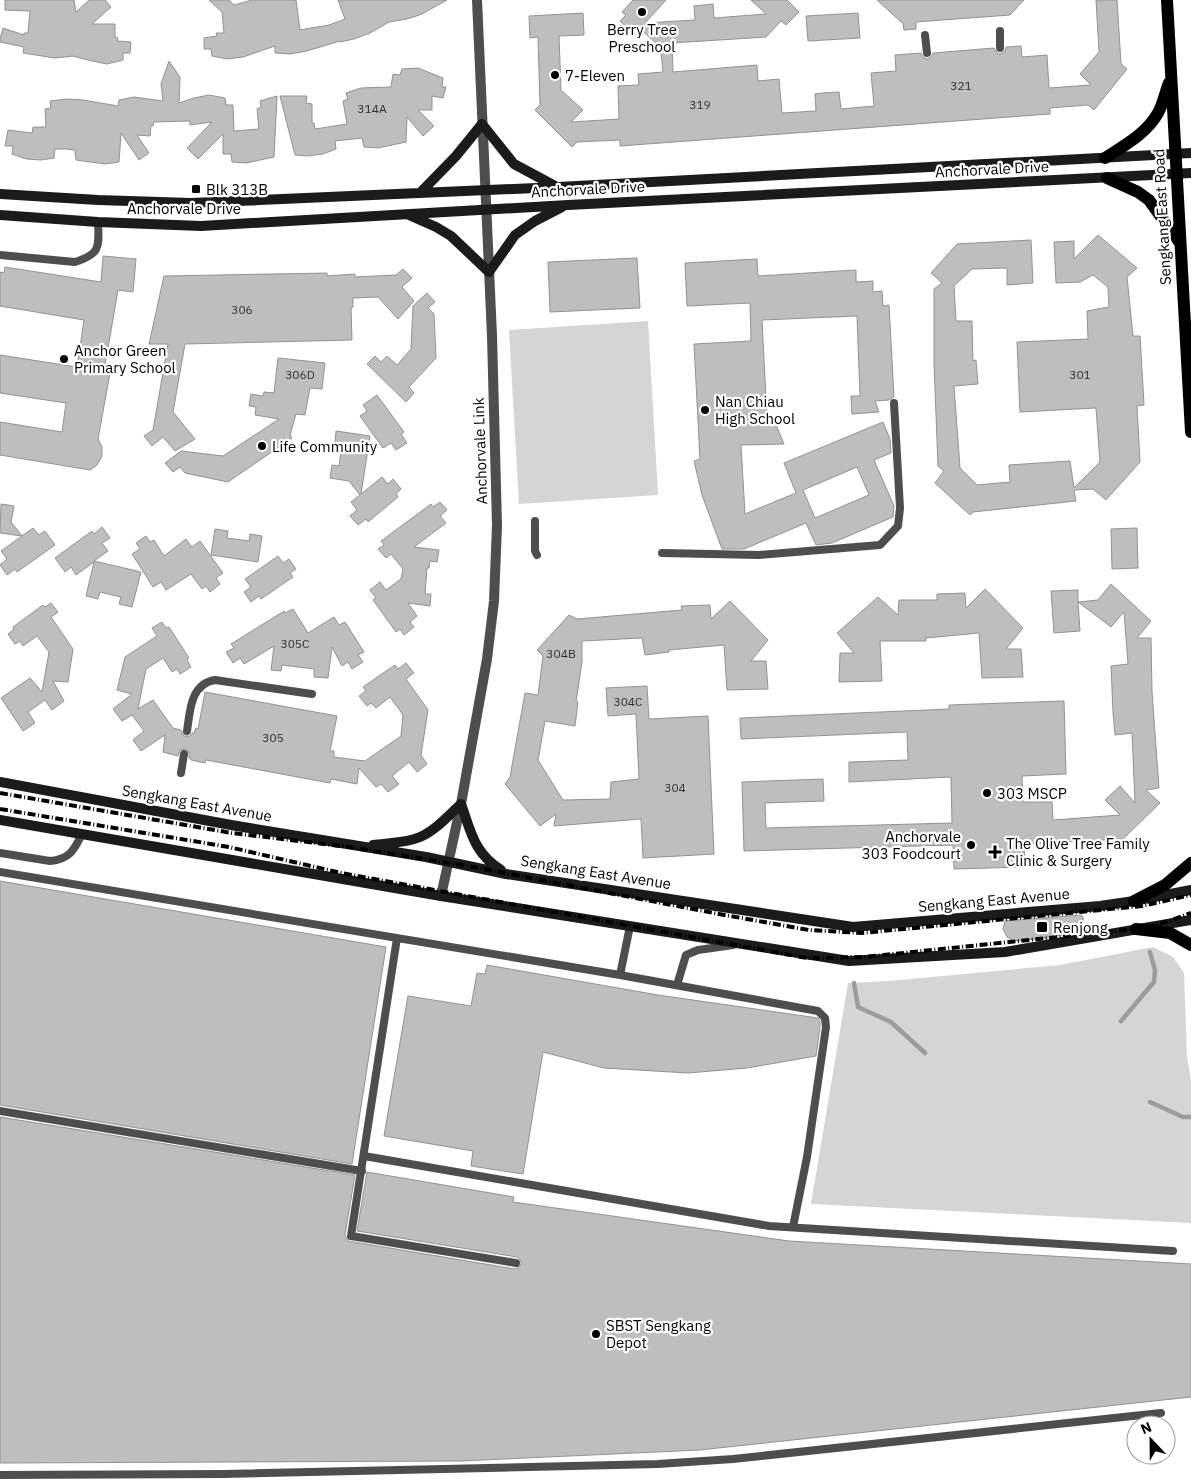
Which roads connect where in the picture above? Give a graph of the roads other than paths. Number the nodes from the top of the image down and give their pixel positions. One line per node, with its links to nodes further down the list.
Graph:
1 (477, 0): 8 (street, Anchorvale Link)
2 (1167, 0): 7 (main road, Sengkang East Road)
3 (1000, 31): 5 (lane)
4 (925, 35): 6 (lane)
5 (1000, 48)
6 (927, 53)
7 (1170, 79): 10 (main road, Sengkang East Road); 11 (main road)
8 (482, 124): 15 (street); 16 (street, Anchorvale Link); 17 (street)
9 (1191, 153): 10 (street, Anchorvale Drive)
10 (1176, 154): 11 (street, Anchorvale Drive); 13 (main road, Sengkang East Road)
11 (1105, 158): 15 (street, Anchorvale Drive)
12 (1191, 173): 13 (street, Anchorvale Drive)
13 (1177, 174): 14 (street, Anchorvale Drive); 24 (main road, Sengkang East Road)
14 (1107, 178): 19 (street, Anchorvale Drive); 24 (main road)
15 (558, 187): 16 (street, Anchorvale Drive)
16 (485, 190): 17 (street, Anchorvale Drive); 20 (street, Anchorvale Link)
17 (420, 192): 18 (street, Anchorvale Drive)
18 (0, 194)
19 (568, 205): 20 (street, Anchorvale Drive); 26 (street)
20 (487, 209): 21 (street, Anchorvale Drive); 26 (street, Anchorvale Link)
21 (407, 214): 23 (street, Anchorvale Drive); 26 (street)
22 (0, 216): 23 (street, Anchorvale Drive)
23 (98, 222): 25 (lane)
24 (1180, 243): 28 (main road, Sengkang East Road)
25 (0, 255)
26 (489, 272): 37 (street, Anchorvale Link)
27 (894, 403): 30 (lane)
28 (1191, 432)
29 (535, 521): 31 (lane)
30 (662, 553)
31 (537, 555)
32 (312, 694): 33 (lane)
33 (187, 731)
34 (184, 754): 35 (lane)
35 (181, 773)
36 (0, 782): 40 (street, Sengkang East Avenue)
37 (461, 804): 40 (street); 42 (street, Anchorvale Link); 45 (street)
38 (0, 820): 39 (street)
39 (82, 834): 41 (lane); 47 (street)
40 (359, 846): 42 (street, Sengkang East Avenue)
41 (0, 853)
42 (448, 862): 45 (street, Sengkang East Avenue); 47 (street, Anchorvale Link)
43 (1191, 862): 48 (main road)
44 (0, 872): 52 (lane)
45 (506, 874): 48 (street, Sengkang East Avenue)
46 (1191, 890): 48 (street, Sengkang East Avenue)
47 (440, 896): 50 (street)
48 (1134, 901)
49 (1191, 920): 51 (street)
50 (630, 926): 53 (street); 55 (lane)
51 (1136, 929): 53 (street); 54 (main road)
52 (397, 938): 55 (lane); 58 (lane)
53 (749, 944): 56 (lane)
54 (1191, 945)
55 (620, 975): 56 (lane)
56 (677, 985): 60 (lane)
57 (0, 1110): 59 (lane)
58 (364, 1156): 59 (lane); 60 (lane)
59 (362, 1171): 62 (lane)
60 (794, 1228): 61 (lane)
61 (1173, 1251)
62 (516, 1263)
63 (1161, 1413): 64 (lane)
64 (0, 1475)

